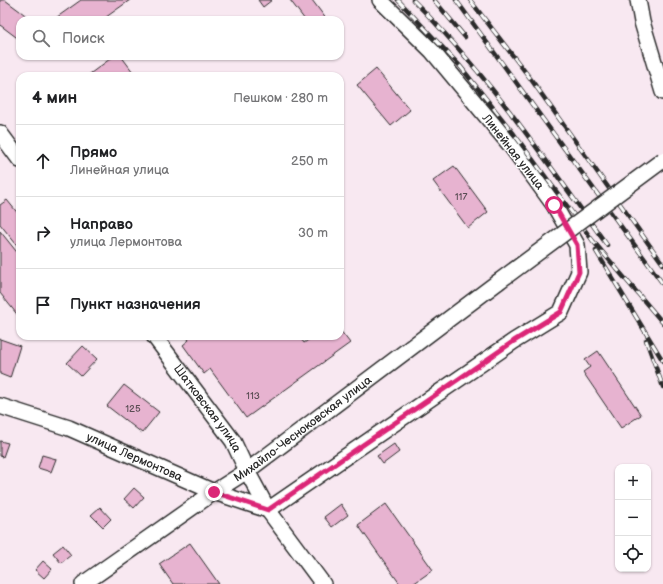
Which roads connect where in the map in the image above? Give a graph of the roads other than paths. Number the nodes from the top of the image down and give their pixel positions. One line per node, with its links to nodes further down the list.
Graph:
1 (380, 0): 11 (street, Линейная улица)
2 (638, 0): 3 (street)
3 (663, 92)
4 (0, 133): 5 (street)
5 (16, 155)
6 (663, 160): 9 (street, Михайло-Чесноковская улица, bridge)
7 (157, 340): 9 (street, Шатковская улица)
8 (0, 406): 10 (street, улица Лермонтова)
9 (247, 471): 10 (street, Михайло-Чесноковская улица); 11 (street, Шатковская улица)
10 (214, 492): 11 (street, улица Лермонтова); 12 (street, Михайло-Чесноковская улица)
11 (268, 510): 13 (street, Шатковская улица)
12 (83, 584)
13 (323, 584)

